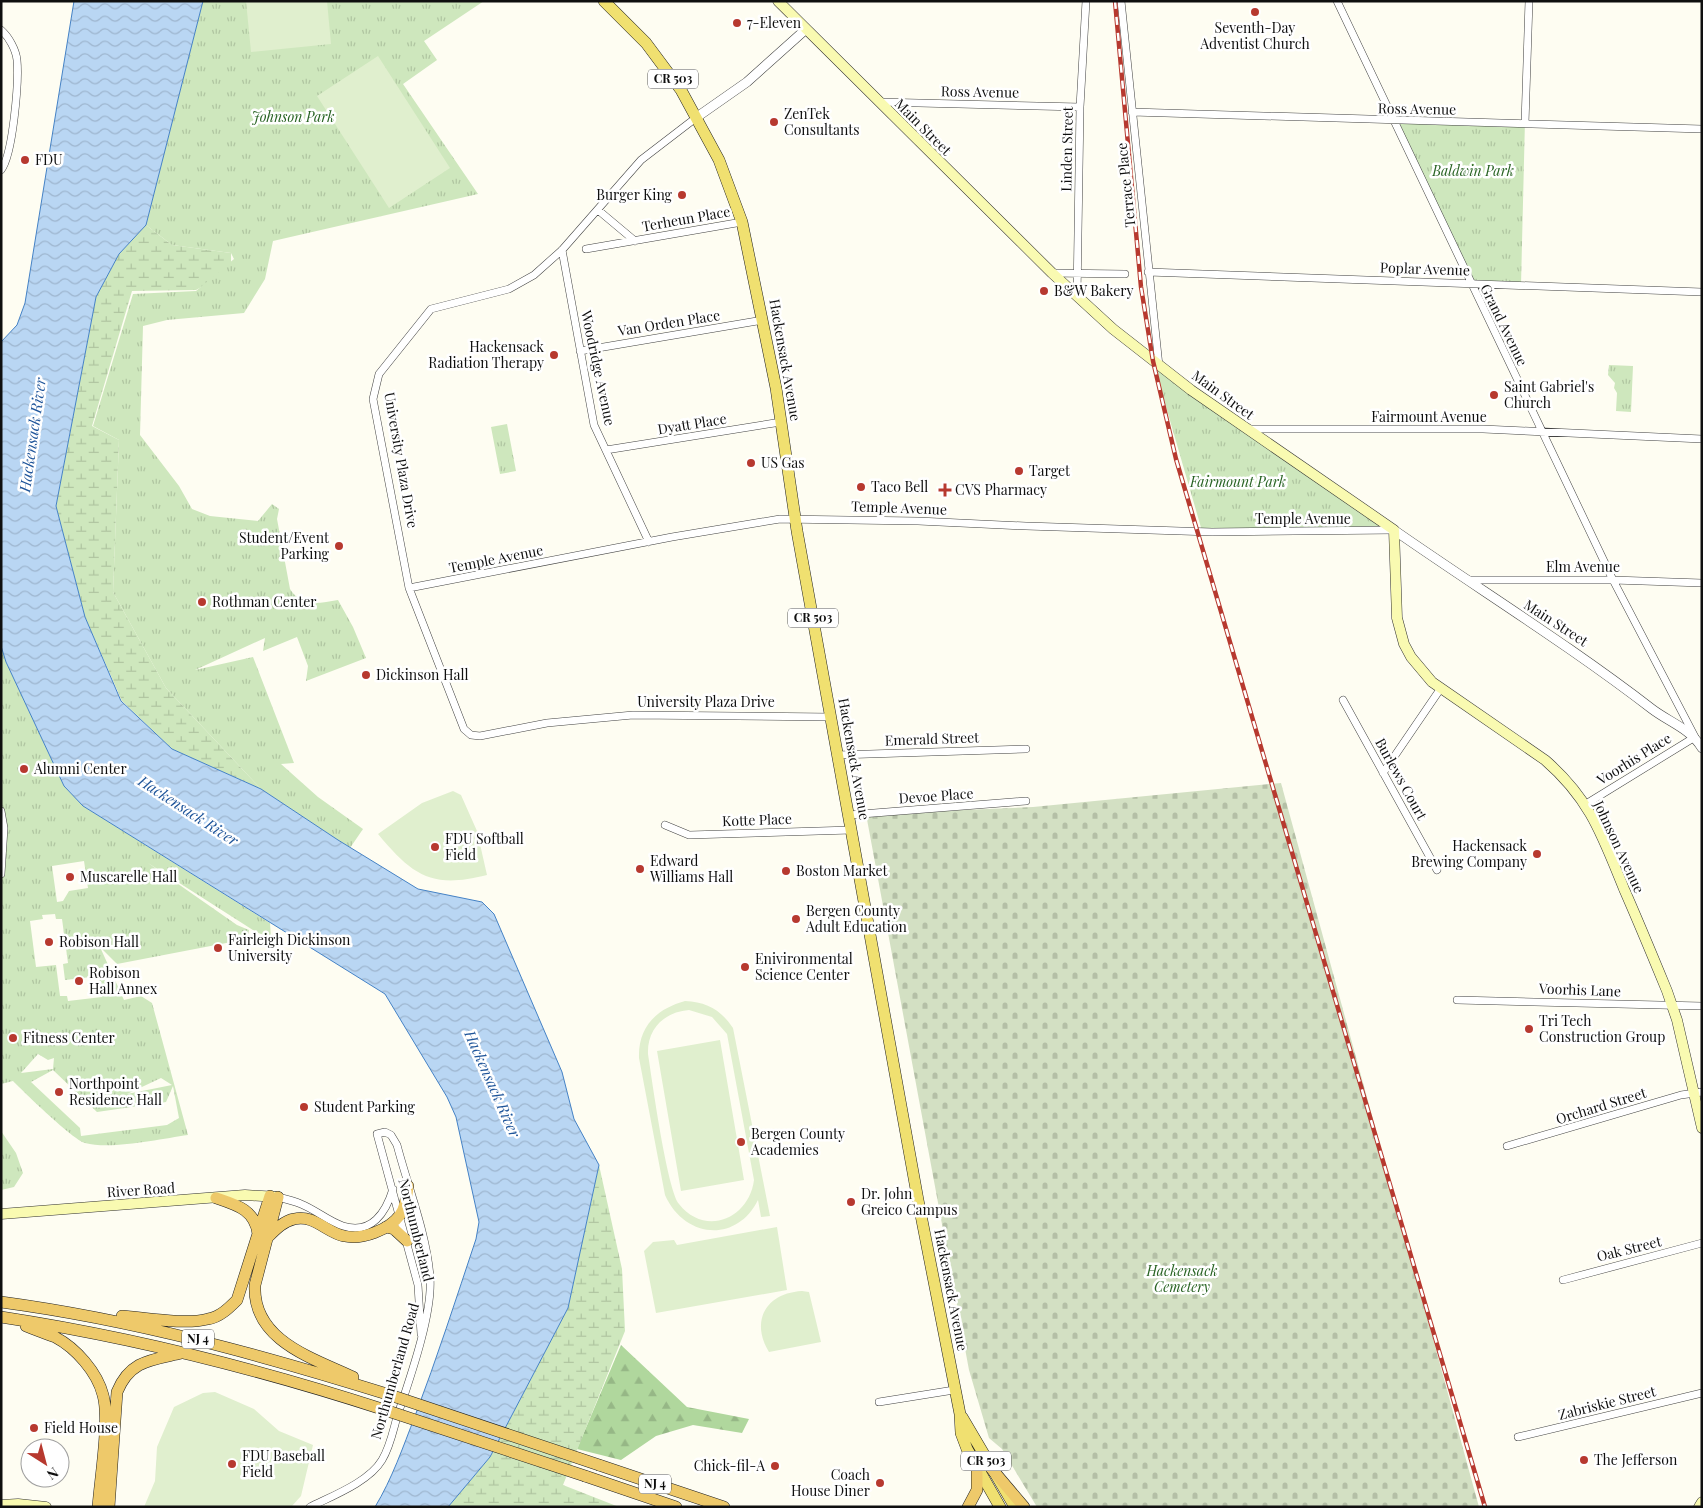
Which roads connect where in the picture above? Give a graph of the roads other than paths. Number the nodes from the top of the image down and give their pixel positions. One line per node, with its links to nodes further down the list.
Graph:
1 (604, 1): 12 (main road, CR 503)
2 (778, 1): 8 (main road, Main Street)
3 (1086, 1): 10 (street, Linden Street)
4 (1121, 1): 11 (street, Terrace Place)
5 (1337, 1): 13 (street, Grand Avenue)
6 (1529, 1): 14 (street)
7 (1, 30): 16 (street)
8 (805, 30): 9 (main road, Main Street); 12 (street, University Plaza Drive)
9 (878, 102): 10 (street, Ross Avenue); 23 (main road, Main Street)
10 (1080, 106): 24 (street, Linden Street)
11 (1132, 112): 13 (street, Ross Avenue); 22 (street, Terrace Place)
12 (697, 117): 17 (street, University Plaza Drive); 18 (main road, Hackensack Avenue / CR 503)
13 (1394, 121): 14 (street, Ross Avenue); 26 (street, Grand Avenue)
14 (1525, 123): 15 (street, Ross Avenue)
15 (1702, 129)
16 (1, 170)
17 (598, 210): 19 (street, Terheun Place); 21 (street, University Plaza Drive)
18 (742, 222): 19 (street, Terheun Place); 29 (main road, Hackensack Avenue / CR 503)
19 (635, 241): 20 (street, Terheun Place)
20 (586, 249)
21 (562, 250): 30 (street, Woodridge Avenue); 43 (street, University Plaza Drive)
22 (1148, 272): 26 (street, Poplar Avenue); 31 (street, Terrace Place)
23 (1052, 273): 24 (street); 28 (main road, Main Street)
24 (1077, 273): 25 (street); 28 (street, Linden Street)
25 (1125, 274)
26 (1471, 283): 27 (street, Poplar Avenue); 34 (street, Grand Avenue)
27 (1702, 292)
28 (1077, 297): 31 (main road, Main Street)
29 (763, 320): 30 (street, Van Orden Place); 32 (main road, Hackensack Avenue / CR 503)
30 (580, 351): 36 (street, Woodridge Avenue)
31 (1159, 366): 33 (main road, Main Street)
32 (781, 422): 36 (street, Dyatt Place); 37 (main road, Hackensack Avenue / CR 503)
33 (1246, 429): 34 (street, Fairmount Avenue); 38 (main road, Main Street)
34 (1543, 433): 35 (street, Fairmount Avenue); 41 (street, Grand Avenue)
35 (1702, 439)
36 (606, 450): 39 (street, Woodridge Avenue)
37 (795, 519): 38 (street, Temple Avenue); 39 (street, Temple Avenue); 46 (main road, Hackensack Avenue / CR 503)
38 (1394, 530): 40 (street, Main Street); 44 (main road, Johnson Avenue)
39 (649, 542): 43 (street, Temple Avenue)
40 (1465, 580): 41 (street, Elm Avenue); 47 (street, Main Street)
41 (1613, 580): 42 (street, Elm Avenue); 47 (street, Grand Avenue)
42 (1702, 583)
43 (409, 588): 46 (street, University Plaza Drive)
44 (1441, 688): 51 (street); 53 (main road, Johnson Avenue)
45 (1343, 700): 51 (street, Burlews Court)
46 (831, 717): 50 (main road, Hackensack Avenue / CR 503)
47 (1699, 736): 48 (street, Main Street); 53 (street, Voorhis Place)
48 (1702, 748)
49 (1026, 749): 50 (street, Emerald Street)
50 (838, 755): 55 (main road, Hackensack Avenue / CR 503)
51 (1383, 773): 58 (street, Burlews Court)
52 (1026, 801): 55 (street, Devoe Place)
53 (1586, 804): 61 (main road, Johnson Avenue)
54 (1, 811): 59 (street)
55 (849, 815): 57 (main road, Hackensack Avenue / CR 503)
56 (665, 824): 57 (street, Kotte Place)
57 (851, 830): 83 (main road, Hackensack Avenue / CR 503)
58 (1437, 870)
59 (1, 874)
60 (1457, 1000): 61 (street, Voorhis Lane)
61 (1672, 1005): 62 (street, Voorhis Lane); 63 (main road, Johnson Avenue)
62 (1702, 1006)
63 (1698, 1092): 64 (main road, Johnson Avenue); 66 (street, Orchard Street)
64 (1702, 1128)
65 (377, 1134): 67 (street, Northumberland Road); 68 (street, Northumberland)
66 (1507, 1146)
67 (408, 1186): 72 (highway); 81 (street, Northumberland Road)
68 (393, 1189): 69 (street); 72 (street, Northumberland)
69 (274, 1196): 70 (main road, River Road); 74 (highway)
70 (216, 1198): 71 (main road, River Road); 74 (highway)
71 (3, 1215)
72 (400, 1215): 73 (highway); 75 (street, Northumberland)
73 (386, 1227): 74 (highway); 75 (highway)
74 (263, 1235): 79 (highway); 85 (highway)
75 (407, 1241): 81 (street, Northumberland)
76 (1702, 1243): 77 (street, Oak Street)
77 (1563, 1280)
78 (1, 1302): 79 (highway, NJ 4)
79 (65, 1311): 85 (highway, NJ 4)
80 (3, 1318): 82 (highway, NJ 4); 94 (highway)
81 (421, 1334): 96 (street, Northumberland Road)
82 (186, 1352): 95 (highway); 97 (highway, NJ 4, bridge)
83 (954, 1390): 86 (street); 87 (main road, Hackensack Avenue / CR 503)
84 (1702, 1393): 88 (street, Zabriskie Street)
85 (390, 1395): 98 (highway, NJ 4, bridge)
86 (879, 1402)
87 (960, 1414): 89 (main road, Hackensack Avenue / CR 503); 90 (main road, Hackensack Avenue / CR 503)
88 (1518, 1437)
89 (977, 1468): 99 (highway); 100 (main road, Hackensack Avenue / CR 503)
90 (991, 1468): 101 (main road, Hackensack Avenue / CR 503); 102 (highway)
91 (1702, 1502): 103 (main road)
92 (1, 1505): 93 (main road)
93 (46, 1507)
94 (98, 1507)
95 (109, 1507)
96 (310, 1507)
97 (676, 1507)
98 (724, 1507)
99 (968, 1507)
100 (1000, 1507)
101 (1014, 1507)
102 (1024, 1507)
103 (1699, 1507)

